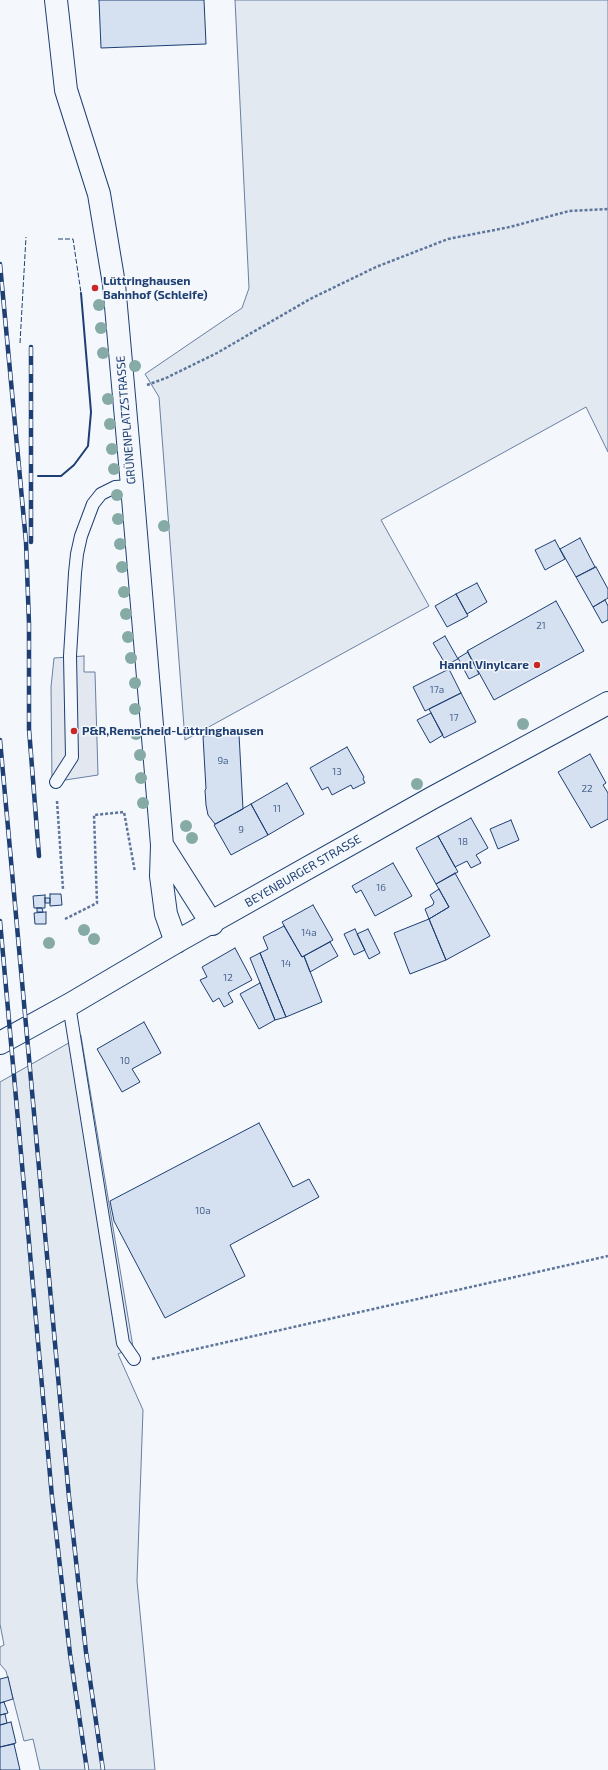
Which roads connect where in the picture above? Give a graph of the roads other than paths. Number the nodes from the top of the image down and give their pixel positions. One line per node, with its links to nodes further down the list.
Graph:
1 (56, 0): 2 (street, GRÜNENPLATZSTRASSE)
2 (132, 486): 4 (lane); 5 (street, GRÜNENPLATZSTRASSE)
3 (608, 703): 6 (street, BEYENBURGER STRASSE)
4 (56, 782)
5 (162, 845): 6 (street, GRÜNENPLATZSTRASSE); 7 (street, GRÜNENPLATZSTRASSE)
6 (212, 924): 7 (street, BEYENBURGER STRASSE)
7 (176, 942): 8 (street, BEYENBURGER STRASSE)
8 (69, 1006): 9 (street, BEYENBURGER STRASSE); 10 (lane)
9 (0, 1043)
10 (134, 1359)

